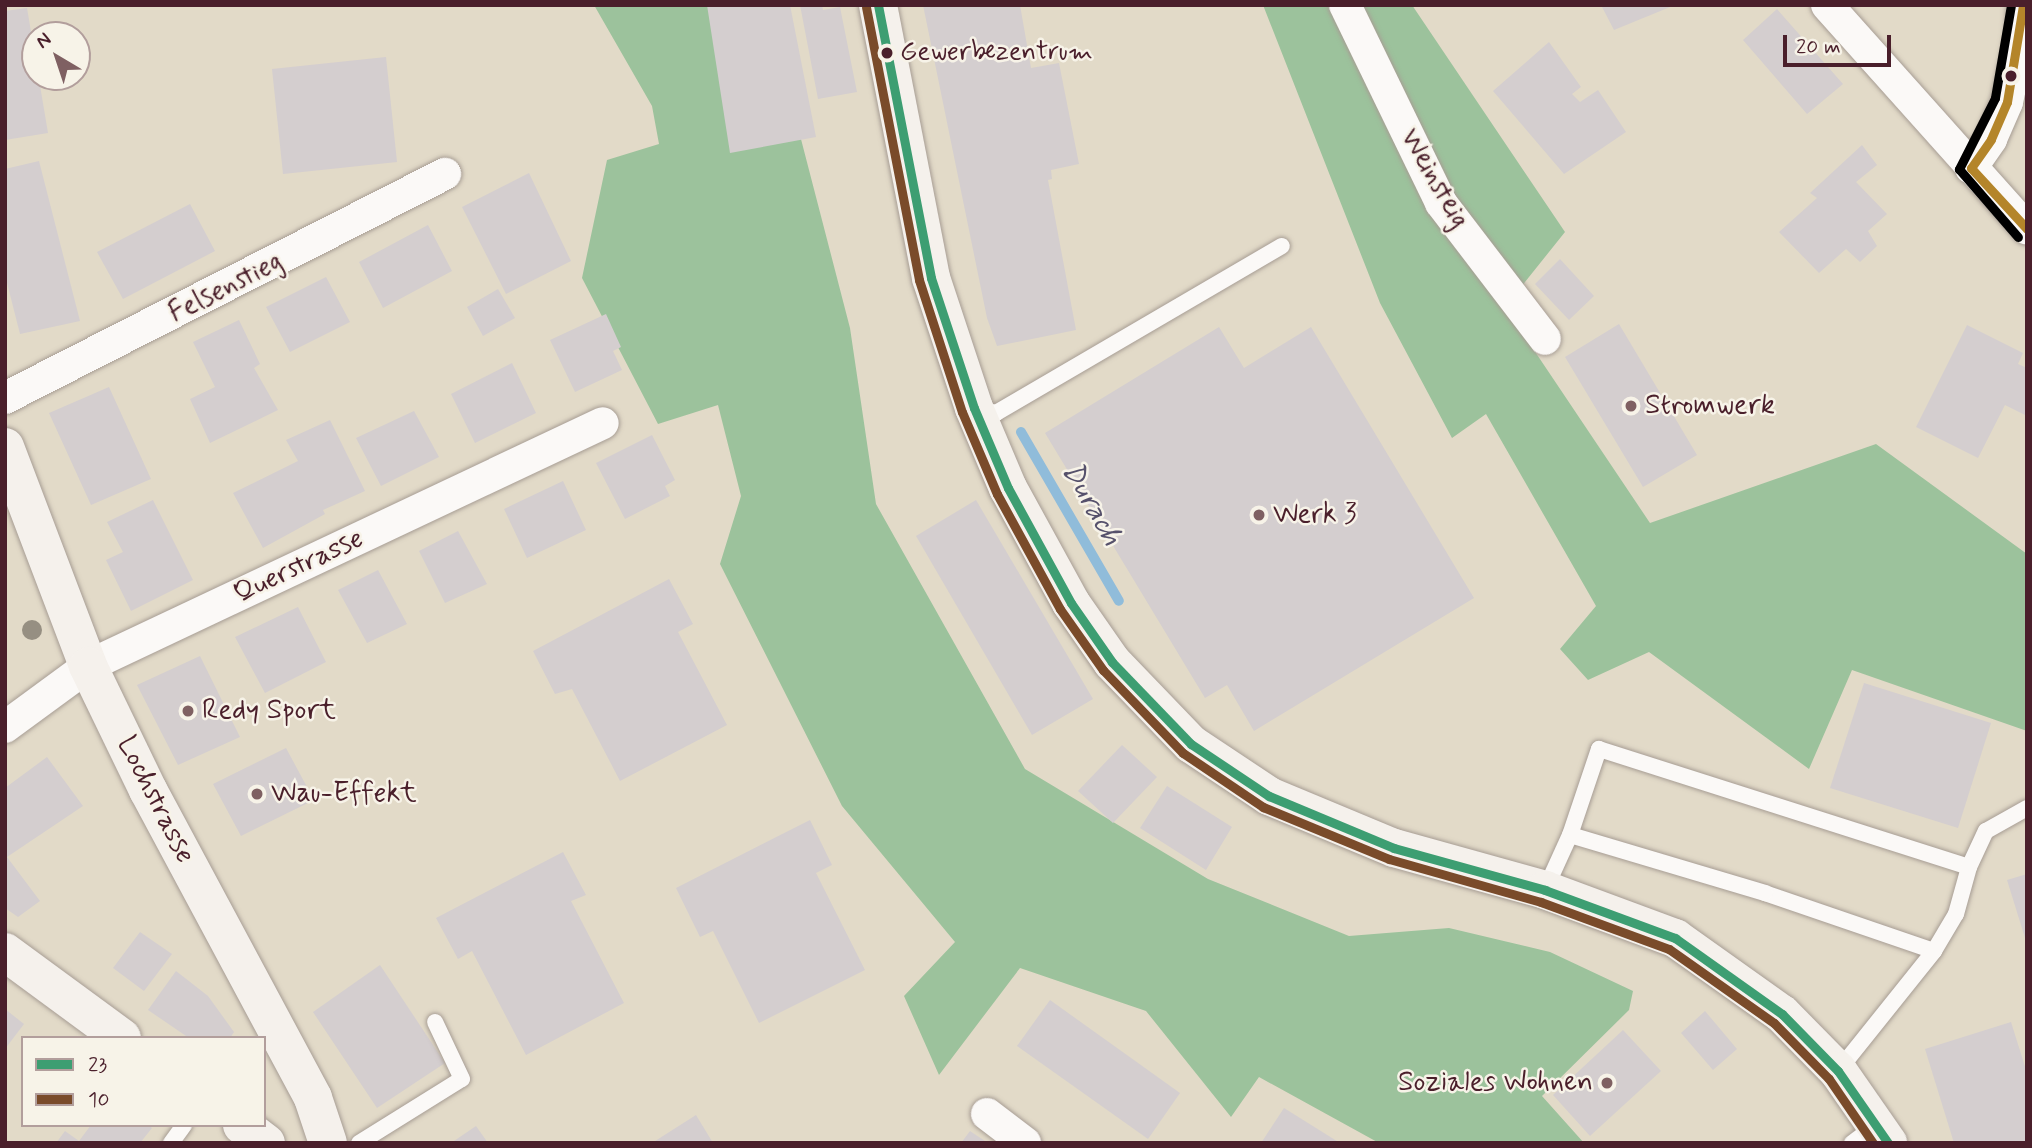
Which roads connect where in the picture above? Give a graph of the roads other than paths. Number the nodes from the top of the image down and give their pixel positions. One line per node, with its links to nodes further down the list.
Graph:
1 (878, 5): 11 (street)
2 (1345, 5): 9 (street, Weinsteig)
3 (1827, 5): 5 (street)
4 (2023, 5): 5 (street)
5 (1971, 168): 7 (street)
6 (445, 174): 10 (street, Felsenstieg)
7 (2027, 229)
8 (1282, 246): 11 (lane)
9 (1545, 339)
10 (5, 398)
11 (974, 408): 19 (street)
12 (603, 423): 14 (street, Querstrasse)
13 (5, 447): 14 (street, Lochstrasse)
14 (88, 666): 15 (street, Querstrasse); 31 (street, Lochstrasse)
15 (5, 727)
16 (2027, 808): 18 (lane)
17 (1570, 835): 18 (lane); 19 (lane); 20 (lane)
18 (1969, 867): 20 (lane)
19 (1545, 890): 24 (street)
20 (1934, 951): 24 (lane)
21 (5, 953): 23 (street)
22 (435, 1022): 32 (lane)
23 (119, 1036)
24 (1838, 1071): 28 (street)
25 (987, 1114): 33 (street)
26 (183, 1127): 29 (lane)
27 (245, 1127): 30 (street)
28 (1872, 1137)
29 (171, 1143)
30 (266, 1143)
31 (328, 1143)
32 (359, 1143)
33 (1025, 1143)

